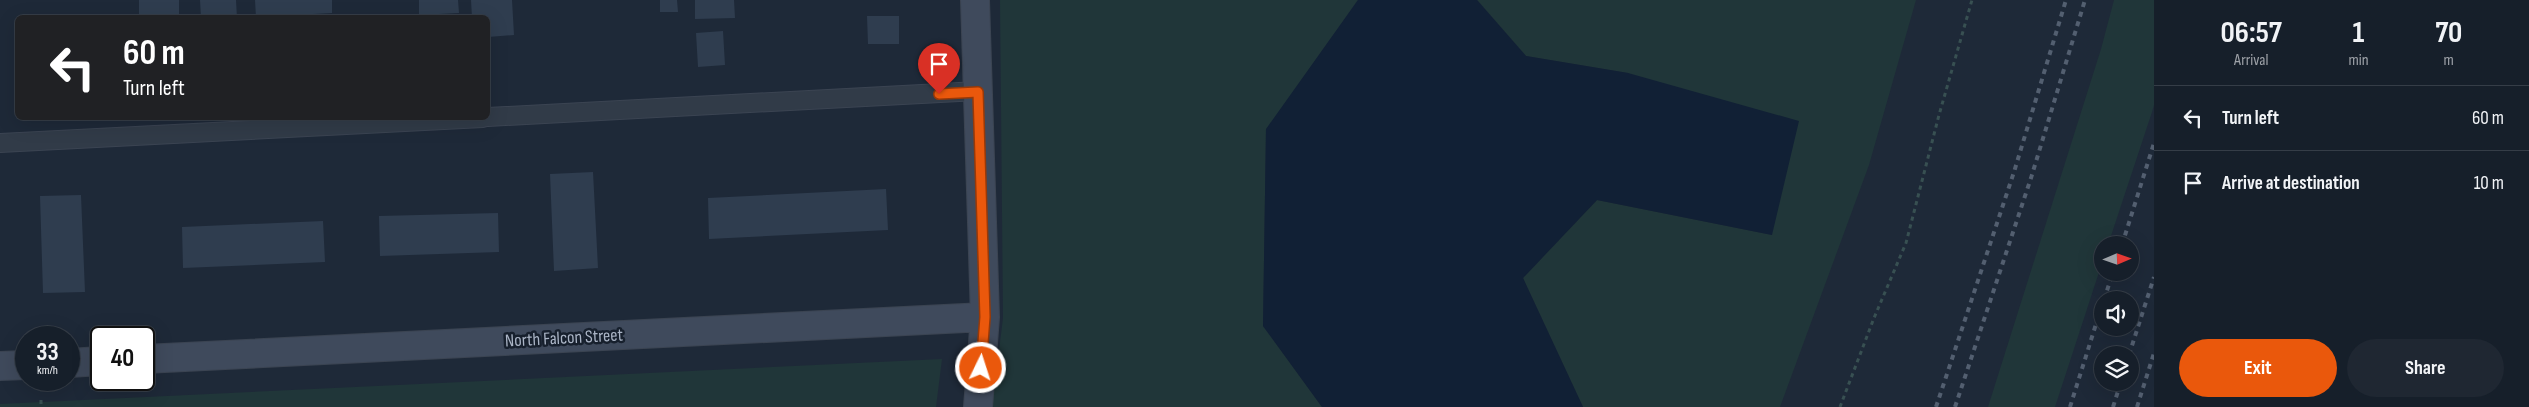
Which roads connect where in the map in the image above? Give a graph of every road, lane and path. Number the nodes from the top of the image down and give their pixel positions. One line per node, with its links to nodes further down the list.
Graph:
1 (975, 0): 3 (street)
2 (1972, 0): 14 (path)
3 (978, 92): 4 (lane); 7 (street)
4 (490, 117)
5 (444, 120): 6 (lane)
6 (0, 143)
7 (985, 317): 8 (street, North Falcon Street); 13 (street)
8 (155, 358)
9 (15, 365): 10 (street)
10 (0, 366)
11 (41, 400): 12 (path)
12 (41, 407)
13 (978, 407)
14 (1840, 407)

